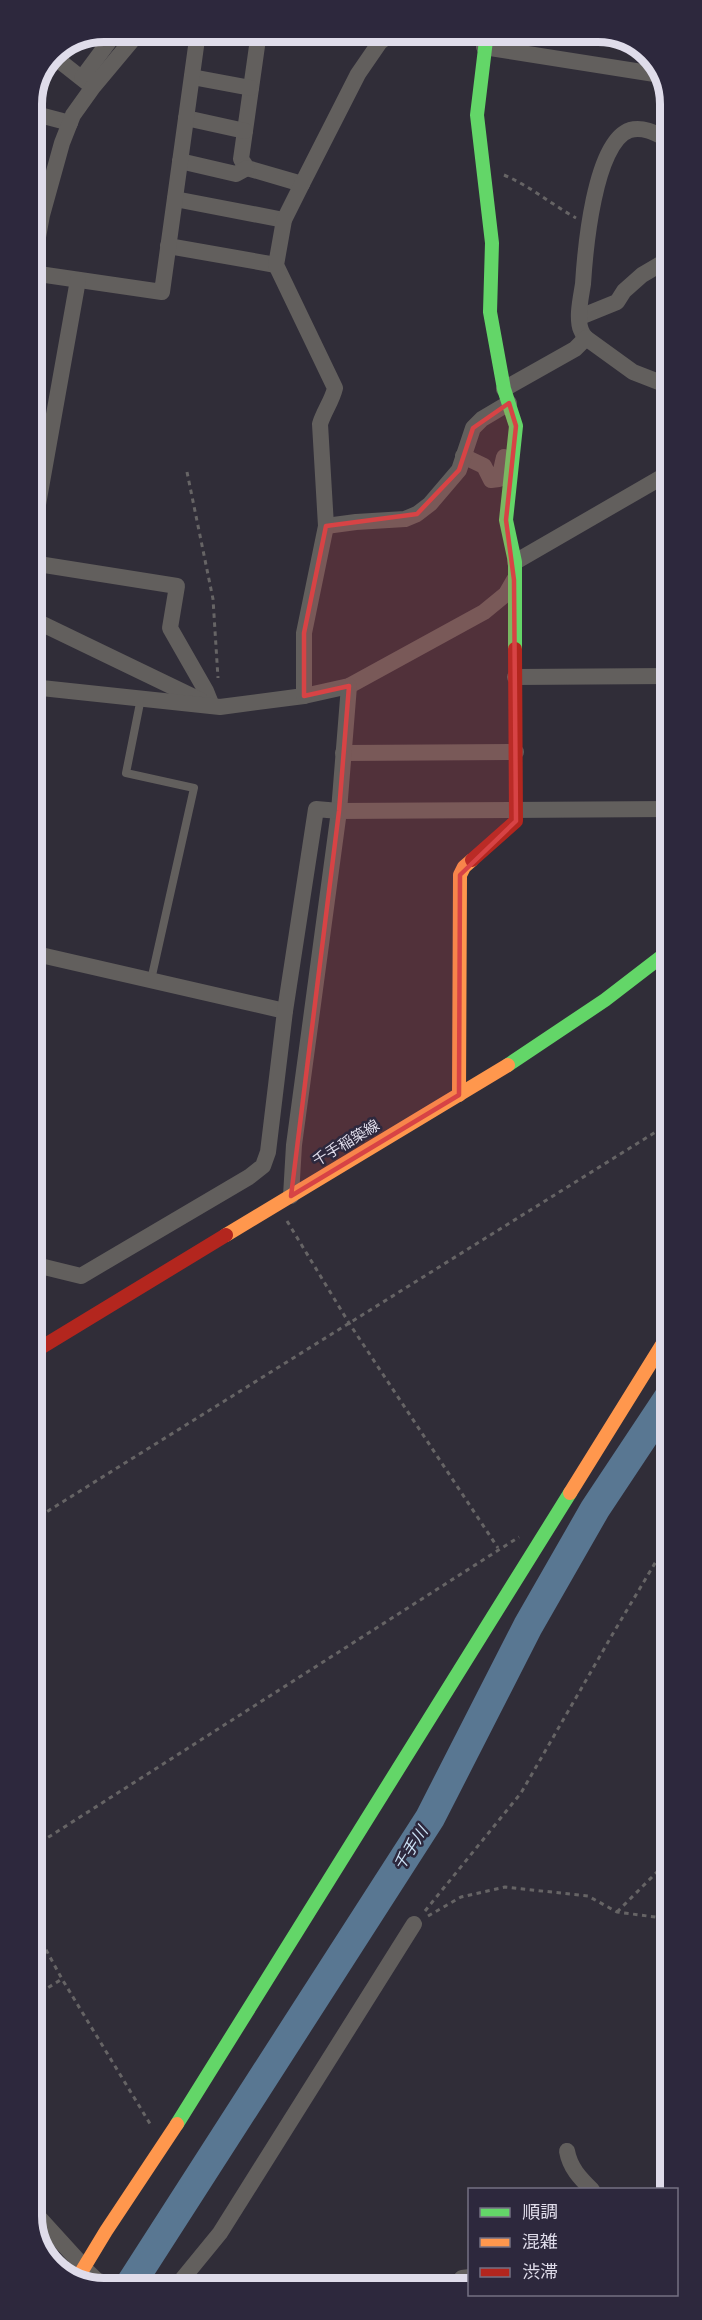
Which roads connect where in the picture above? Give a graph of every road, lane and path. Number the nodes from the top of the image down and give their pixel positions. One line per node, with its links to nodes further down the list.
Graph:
1 (105, 42): 11 (street)
2 (129, 42): 11 (street)
3 (197, 42): 10 (street)
4 (258, 42): 12 (street)
5 (380, 42): 21 (street)
6 (486, 42): 19 (street)
7 (501, 42): 9 (street)
8 (59, 61): 11 (street)
9 (652, 73)
10 (192, 76): 12 (street); 14 (street)
11 (87, 83): 15 (street)
12 (251, 88): 16 (street)
13 (42, 116): 15 (street)
14 (186, 118): 16 (street); 18 (street)
15 (70, 123): 23 (street)
16 (245, 131): 20 (street)
17 (660, 136): 25 (street)
18 (180, 161): 20 (street); 22 (street)
19 (483, 167): 25 (path); 34 (street)
20 (247, 168): 21 (street)
21 (302, 184): 24 (street)
22 (175, 200): 24 (street); 26 (street)
23 (42, 215)
24 (284, 220): 28 (street)
25 (589, 225): 31 (street)
26 (168, 246): 28 (street); 30 (street)
27 (660, 264): 31 (street)
28 (276, 265): 40 (street)
29 (42, 274): 30 (street)
30 (78, 280): 39 (street)
31 (580, 317): 32 (street)
32 (586, 338): 33 (street); 34 (street)
33 (660, 382)
34 (507, 396): 35 (street); 36 (street)
35 (515, 439): 36 (street); 41 (street)
36 (464, 456): 40 (street)
37 (187, 472): 51 (path)
38 (660, 478): 41 (street)
39 (42, 482)
40 (327, 526): 49 (street)
41 (515, 562): 43 (street)
42 (42, 565): 51 (street)
43 (514, 580): 46 (street); 47 (street)
44 (42, 624): 51 (street)
45 (660, 676): 46 (street)
46 (515, 677): 52 (street)
47 (349, 686): 49 (street); 53 (street)
48 (42, 688): 50 (street)
49 (304, 696): 51 (street)
50 (141, 698): 51 (street); 59 (lane)
51 (216, 706)
52 (516, 752): 53 (street); 56 (street)
53 (344, 753): 55 (street)
54 (660, 809): 56 (street)
55 (339, 811): 56 (street); 60 (street); 63 (street)
56 (516, 811): 61 (street)
57 (42, 955): 59 (street)
58 (660, 958): 61 (street, 千手稲築線)
59 (151, 980): 60 (street)
60 (285, 1011): 64 (street)
61 (459, 1095): 63 (street, 千手稲築線)
62 (660, 1129): 65 (path)
63 (284, 1200): 65 (path); 66 (street, 千手稲築線)
64 (42, 1266)
65 (349, 1323): 68 (path); 70 (path)
66 (42, 1347)
67 (660, 1348): 78 (street)
68 (42, 1515)
69 (660, 1555): 74 (path)
70 (42, 1841)
71 (660, 1869): 72 (path)
72 (617, 1912): 73 (path); 74 (path)
73 (660, 1918)
74 (414, 1924): 83 (street)
75 (42, 1942): 76 (path)
76 (62, 1979): 77 (path); 78 (path)
77 (42, 1991)
78 (164, 2147): 82 (street)
79 (567, 2151): 80 (street)
80 (590, 2188)
81 (43, 2223): 82 (street)
82 (82, 2272)
83 (183, 2278)

